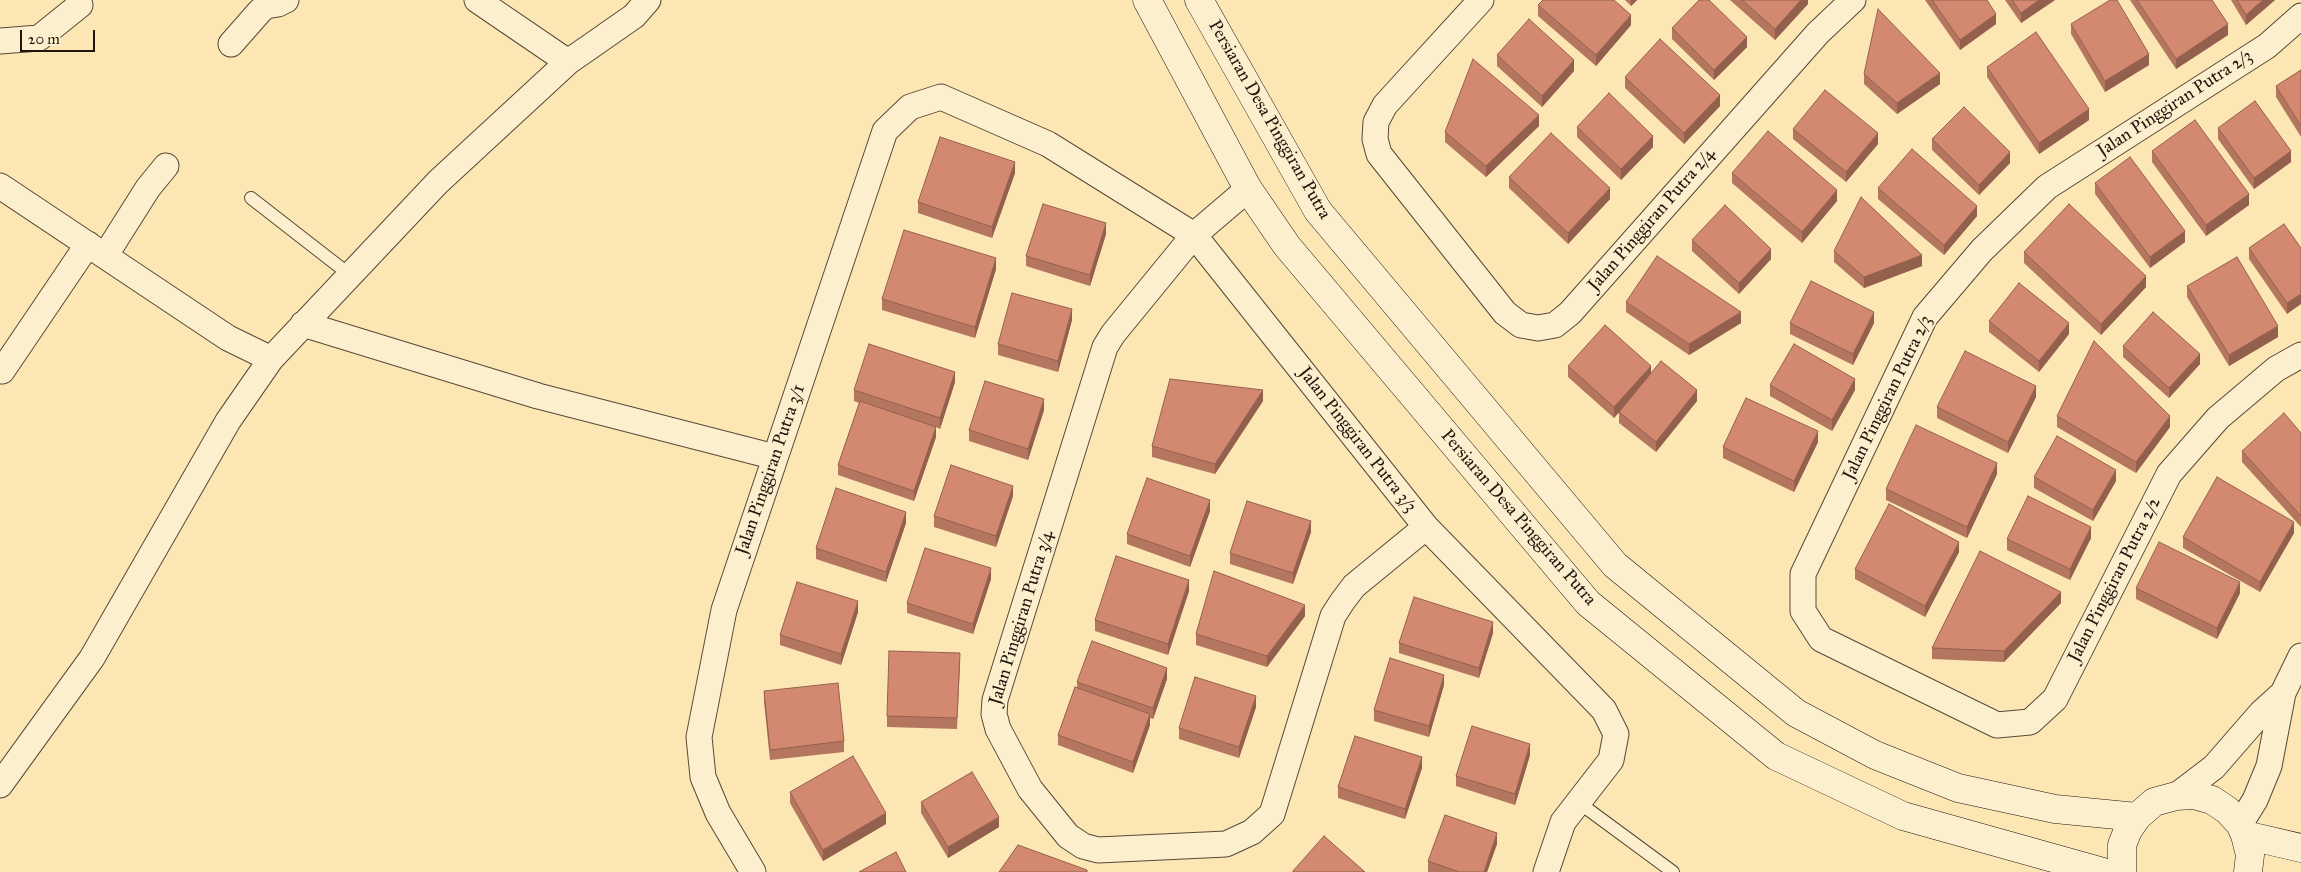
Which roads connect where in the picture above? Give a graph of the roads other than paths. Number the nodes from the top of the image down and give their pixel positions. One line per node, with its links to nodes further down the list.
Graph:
1 (286, 0): 12 (street)
2 (476, 0): 14 (street)
3 (648, 0): 14 (street)
4 (1147, 0): 18 (street, Persiaran Desa Pinggiran Putra)
5 (1199, 0): 13 (street, Persiaran Desa Pinggiran Putra)
6 (1213, 0): 13 (street)
7 (1481, 0): 8 (street, Jalan Pinggiran Putra 2/4)
8 (1853, 0)
9 (80, 5): 11 (street)
10 (2301, 16): 30 (street, Jalan Pinggiran Putra 2/3)
11 (0, 41)
12 (231, 44)
13 (1230, 58): 35 (street, Persiaran Desa Pinggiran Putra)
14 (568, 62): 22 (street)
15 (941, 97): 20 (street, Jalan Pinggiran Putra 3/3); 27 (street, Jalan Pinggiran Putra 3/1)
16 (166, 166): 21 (street)
17 (0, 186): 21 (street)
18 (1248, 189): 20 (street, Jalan Pinggiran Putra 3/4); 41 (street, Persiaran Desa Pinggiran Putra)
19 (251, 198): 22 (lane)
20 (1194, 235): 28 (street, Jalan Pinggiran Putra 3/3); 28 (street, Jalan Pinggiran Putra 3/4)
21 (97, 250): 25 (street); 26 (street)
22 (350, 275): 23 (street)
23 (303, 324): 25 (street); 27 (street)
24 (2301, 355): 30 (street, Jalan Pinggiran Putra 2/2)
25 (271, 359): 32 (street)
26 (2, 371)
27 (775, 457): 38 (street, Jalan Pinggiran Putra 3/1)
28 (1426, 527): 34 (street, Jalan Pinggiran Putra 3/3)
29 (2301, 656): 31 (street)
30 (1909, 682)
31 (2284, 693): 33 (street); 36 (street)
32 (0, 785)
33 (2176, 796): 35 (street); 36 (street)
34 (1578, 802): 39 (street, Jalan Pinggiran Putra 3/3); 40 (lane)
35 (2137, 817): 42 (street)
36 (2243, 830): 37 (street); 43 (street)
37 (2301, 848)
38 (753, 872)
39 (1546, 872)
40 (1673, 872)
41 (2103, 872)
42 (2122, 872)
43 (2248, 872)

